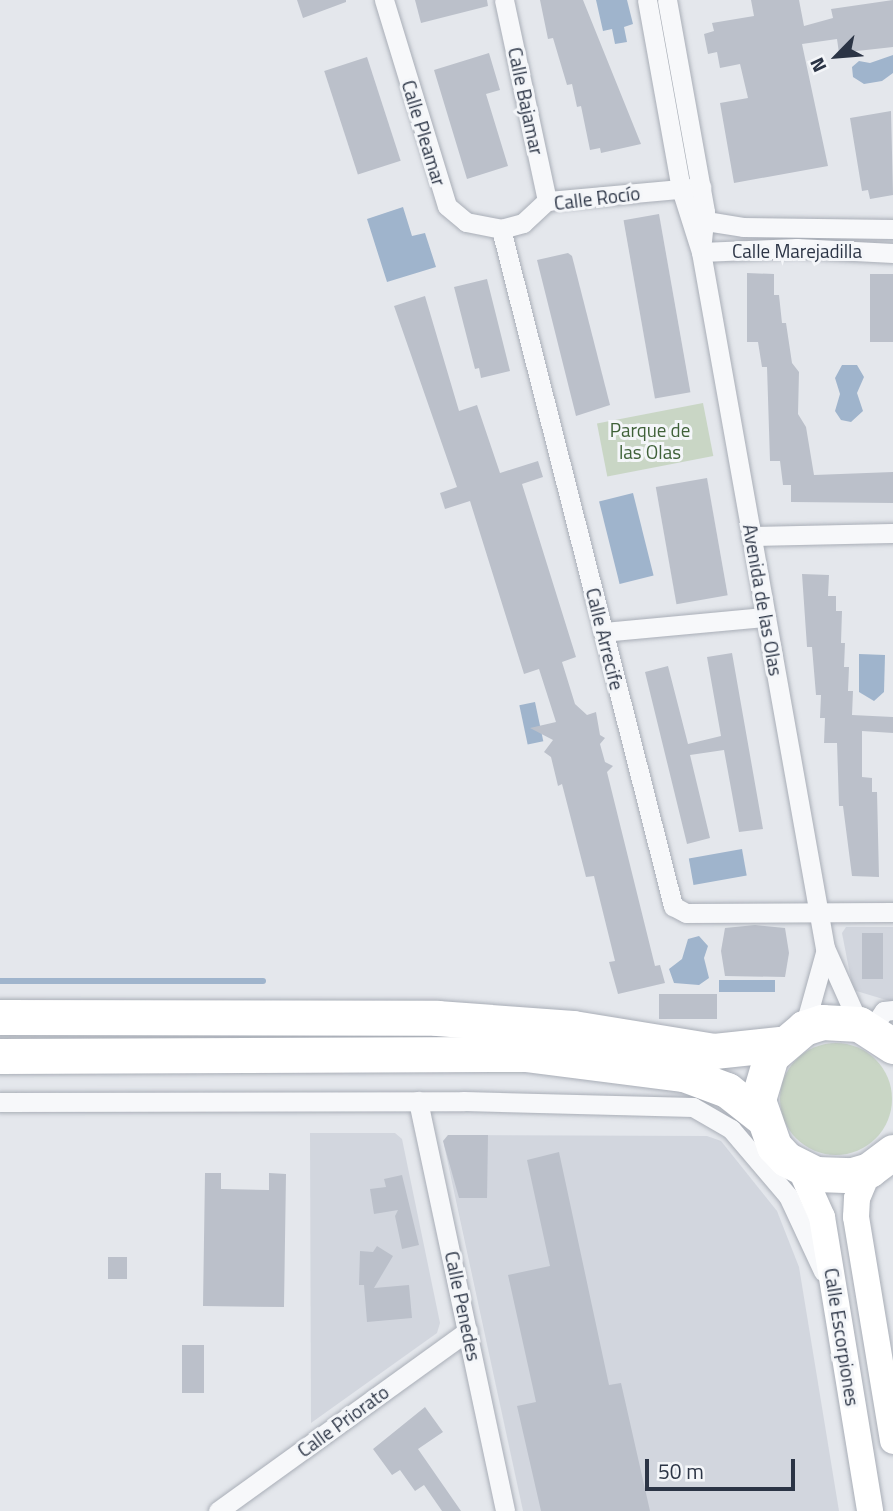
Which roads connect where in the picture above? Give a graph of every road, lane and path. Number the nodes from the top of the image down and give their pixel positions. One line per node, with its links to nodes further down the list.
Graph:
1 (384, 0): 9 (street, Calle Pleamar)
2 (504, 0): 7 (street, Calle Bajamar)
3 (647, 0): 6 (street, Avenida de las Olas)
4 (667, 0): 5 (street, Avenida de las Olas)
5 (701, 187): 6 (street, Calle Rocío); 8 (street, Avenida de las Olas)
6 (681, 188): 7 (street, Calle Rocío); 11 (street, Avenida de las Olas)
7 (547, 201): 9 (street, Calle Rocío)
8 (706, 221): 10 (street, Calle Marejadilla); 11 (street, Avenida de las Olas)
9 (501, 229): 16 (street, Calle Arrecife)
10 (893, 229)
11 (701, 252): 12 (street, Calle Marejadilla); 14 (street, Avenida de las Olas)
12 (893, 253)
13 (893, 533): 14 (street)
14 (751, 536): 15 (street, Avenida de las Olas)
15 (765, 617): 16 (street); 17 (street, Avenida de las Olas)
16 (603, 632): 17 (street, Calle Arrecife)
17 (819, 910): 18 (street, Calle Arrecife); 19 (street, Avenida de las Olas)
18 (893, 912)
19 (825, 948): 21 (street, Avenida de las Olas); 22 (street, Avenida de las Olas)
20 (0, 1017): 22 (highway)
21 (879, 1027): 22 (highway)
22 (792, 1036): 26 (highway)
23 (0, 1056): 26 (highway)
24 (418, 1101): 25 (street); 29 (street); 30 (street, Calle Penedes)
25 (0, 1102)
26 (760, 1116): 28 (highway)
27 (881, 1161): 28 (highway); 31 (street, Calle Escorpiones)
28 (800, 1168): 29 (street, Calle Escorpiones)
29 (837, 1303): 34 (street, Calle Escorpiones)
30 (468, 1331): 32 (street, Calle Priorato); 33 (street, Calle Penedes)
31 (893, 1441)
32 (218, 1511)
33 (506, 1511)
34 (870, 1511)

